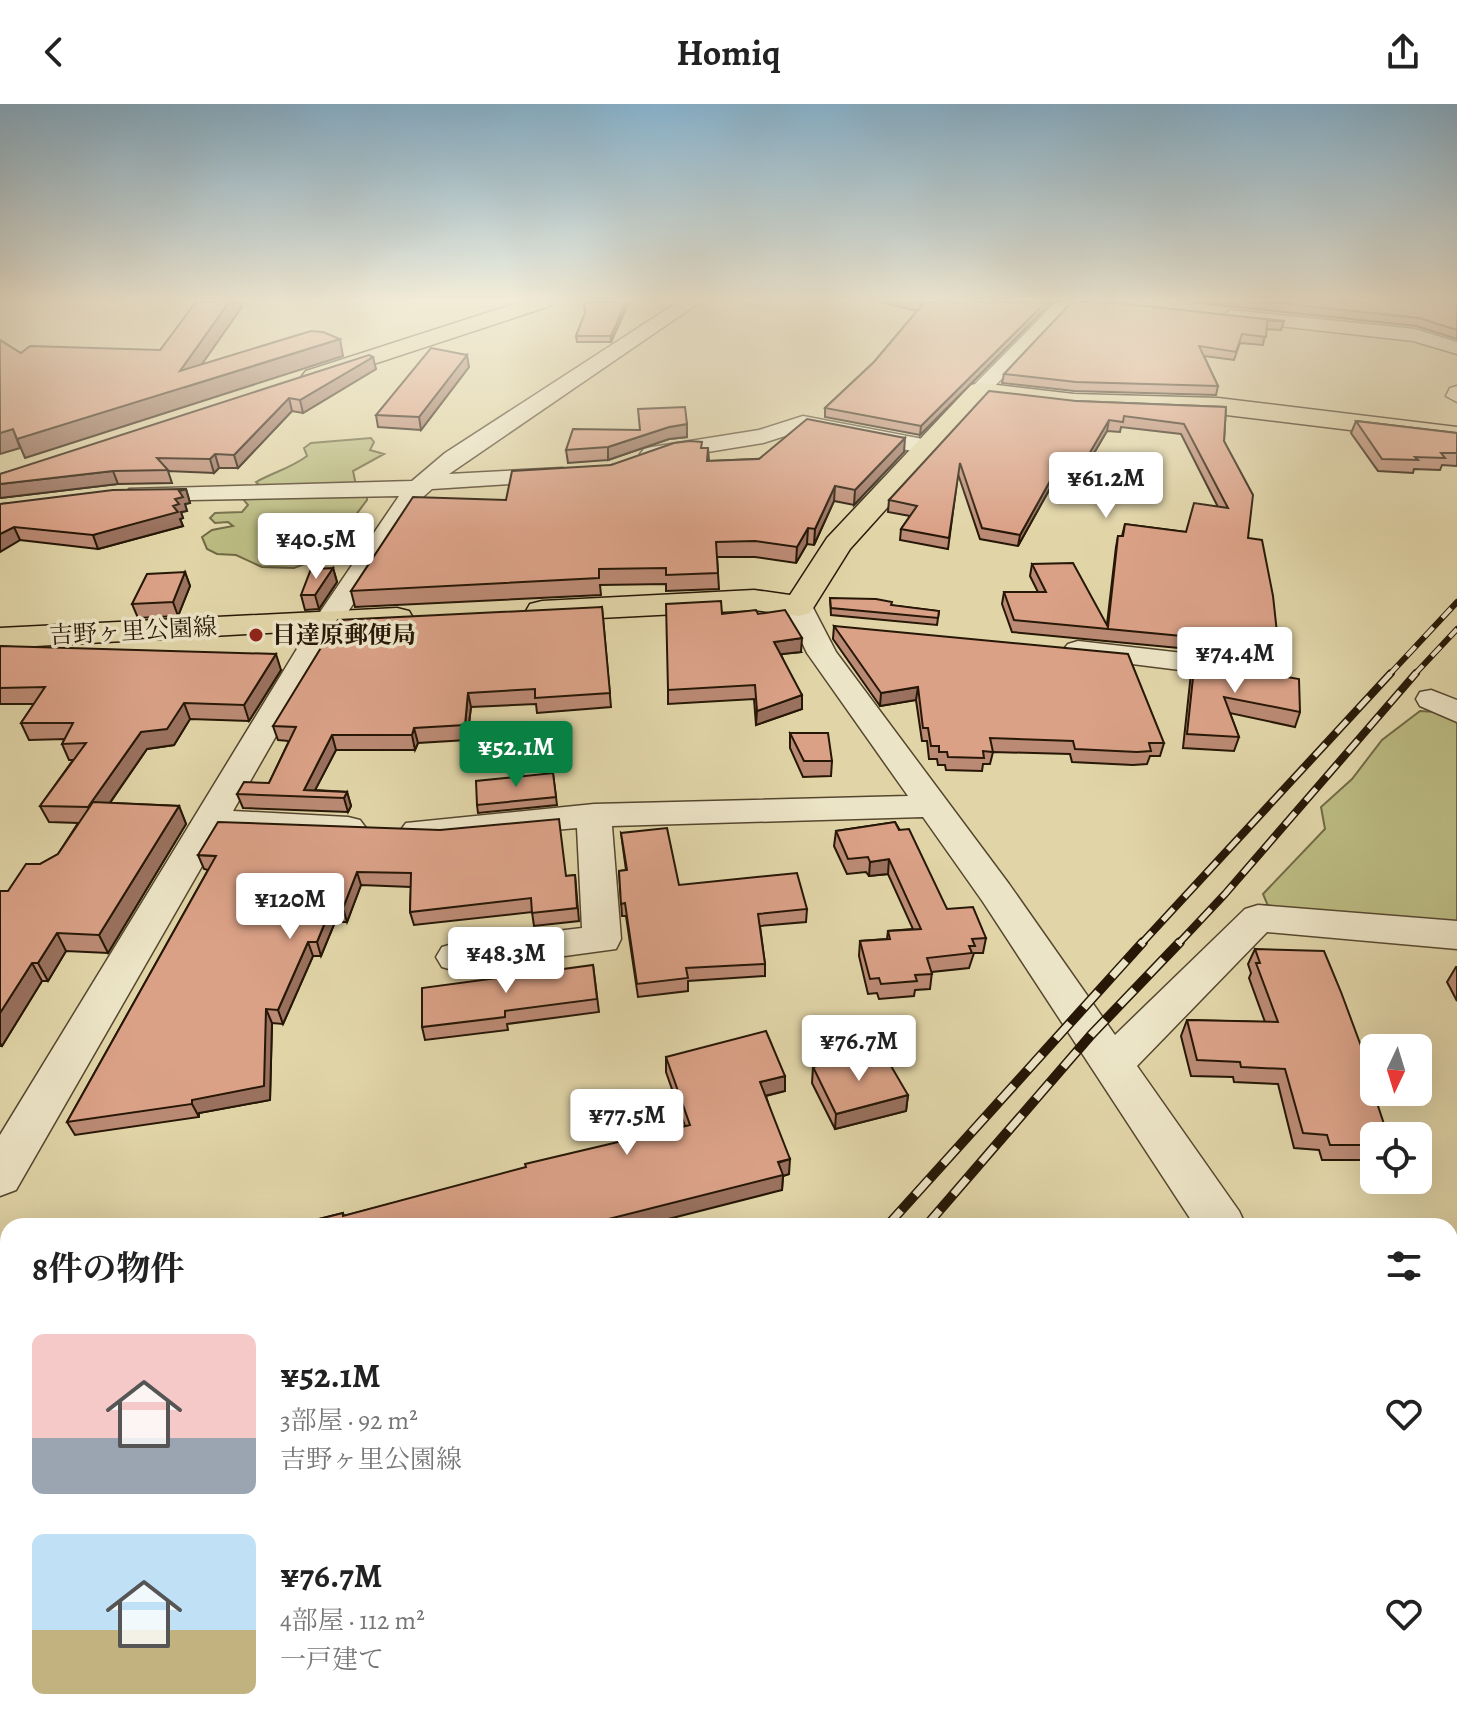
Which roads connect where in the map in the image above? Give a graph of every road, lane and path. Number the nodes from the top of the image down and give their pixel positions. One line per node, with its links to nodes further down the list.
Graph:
1 (309, 378): 4 (main road)
2 (575, 378): 10 (street)
3 (992, 378): 5 (street)
4 (287, 385)
5 (980, 390): 6 (main road); 7 (main road)
6 (1457, 435)
7 (928, 447): 8 (street); 14 (main road)
8 (633, 462)
9 (585, 474): 10 (street)
10 (422, 485): 11 (street); 15 (street)
11 (118, 494)
12 (518, 612): 14 (main road)
13 (423, 616): 15 (main road, 吉野ヶ里公園線)
14 (815, 620): 19 (street)
15 (328, 621): 16 (main road, 吉野ヶ里公園線); 21 (street)
16 (0, 638)
17 (1043, 647): 18 (street)
18 (1266, 672)
19 (934, 806): 20 (street); 24 (street)
20 (594, 815): 21 (street); 23 (street)
21 (211, 821): 25 (street)
22 (1457, 935): 24 (street)
23 (456, 957)
24 (1113, 1064): 26 (street)
25 (0, 1176)
26 (1217, 1218)

